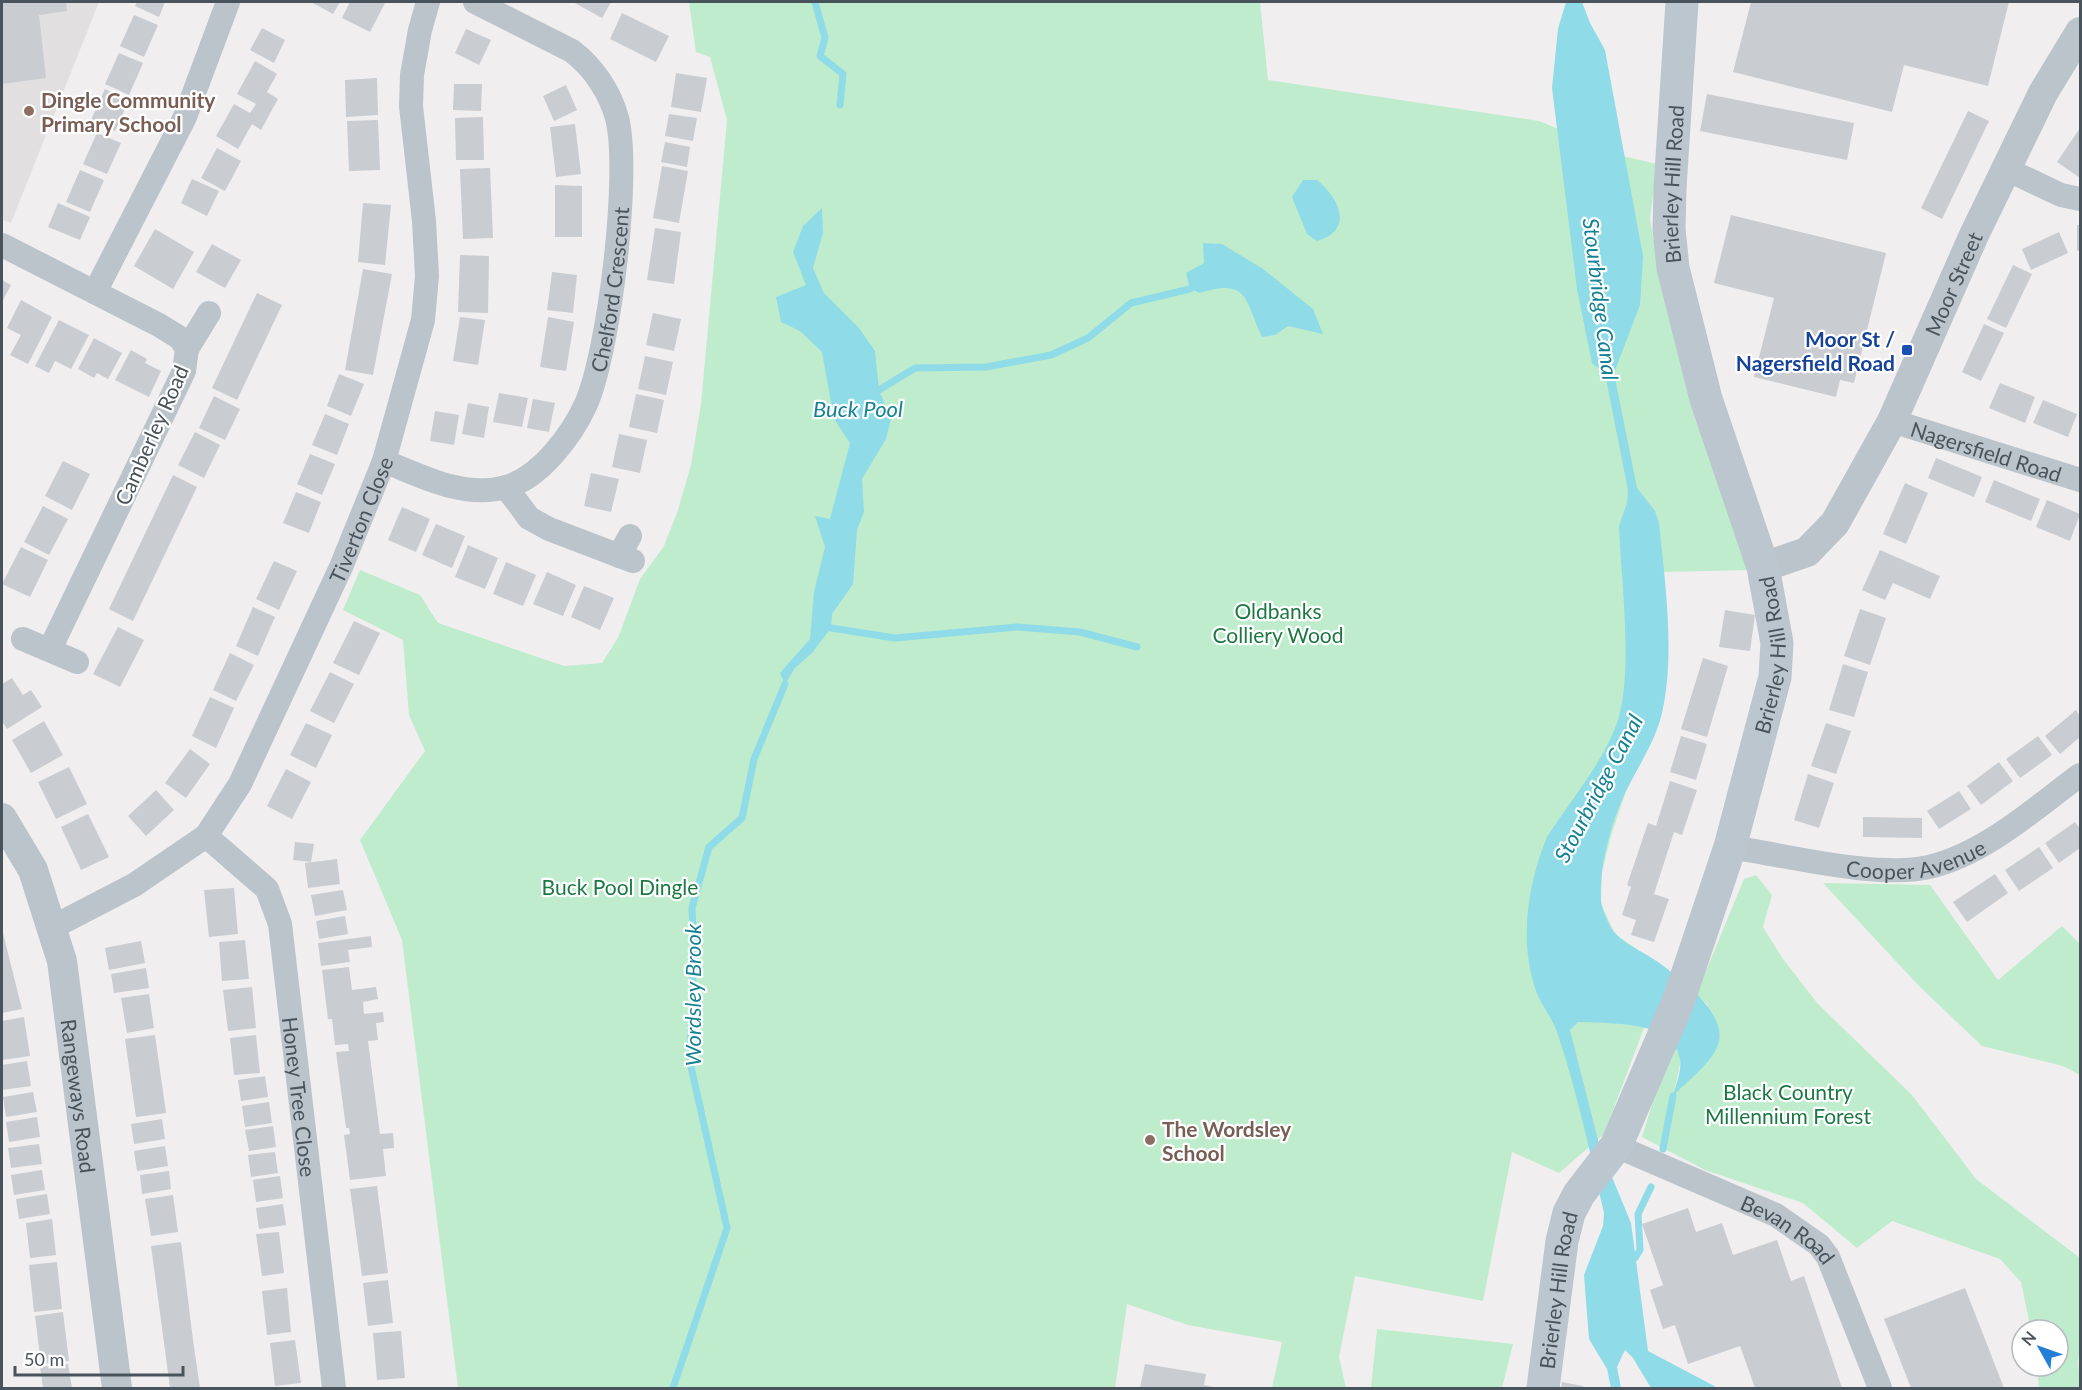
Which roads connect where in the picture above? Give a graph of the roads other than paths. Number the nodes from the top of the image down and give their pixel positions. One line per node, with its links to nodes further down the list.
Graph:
1 (228, 2): 9 (street)
2 (428, 2): 13 (street, Tiverton Close)
3 (475, 2): 15 (street, Chelford Crescent)
4 (1682, 2): 17 (main road, Brierley Hill Road)
5 (2080, 32): 6 (street, Moor Street)
6 (2006, 169): 7 (street); 12 (street, Moor Street)
7 (2080, 199)
8 (2, 245): 9 (street, Camberley Road)
9 (94, 292): 11 (street, Camberley Road)
10 (209, 314): 11 (street)
11 (187, 349): 19 (street, Camberley Road)
12 (1892, 421): 14 (street, Nagersfield Road); 17 (street, Moor Street)
13 (384, 461): 15 (street, Chelford Crescent); 23 (street, Tiverton Close)
14 (2080, 480)
15 (506, 487): 16 (street)
16 (627, 551)
17 (1763, 567): 24 (main road, Brierley Hill Road)
18 (23, 639): 19 (street)
19 (50, 649): 20 (street)
20 (76, 662)
21 (2080, 775): 24 (street, Cooper Avenue)
22 (2, 818): 25 (street, Rangeways Road)
23 (206, 836): 25 (street, Tiverton Close); 28 (street, Honey Tree Close)
24 (1730, 847): 26 (main road, Brierley Hill Road)
25 (53, 927): 27 (street, Rangeways Road)
26 (1614, 1149): 29 (main road, Brierley Hill Road); 30 (street, Bevan Road)
27 (117, 1389)
28 (334, 1389)
29 (1543, 1389)
30 (1880, 1389)

